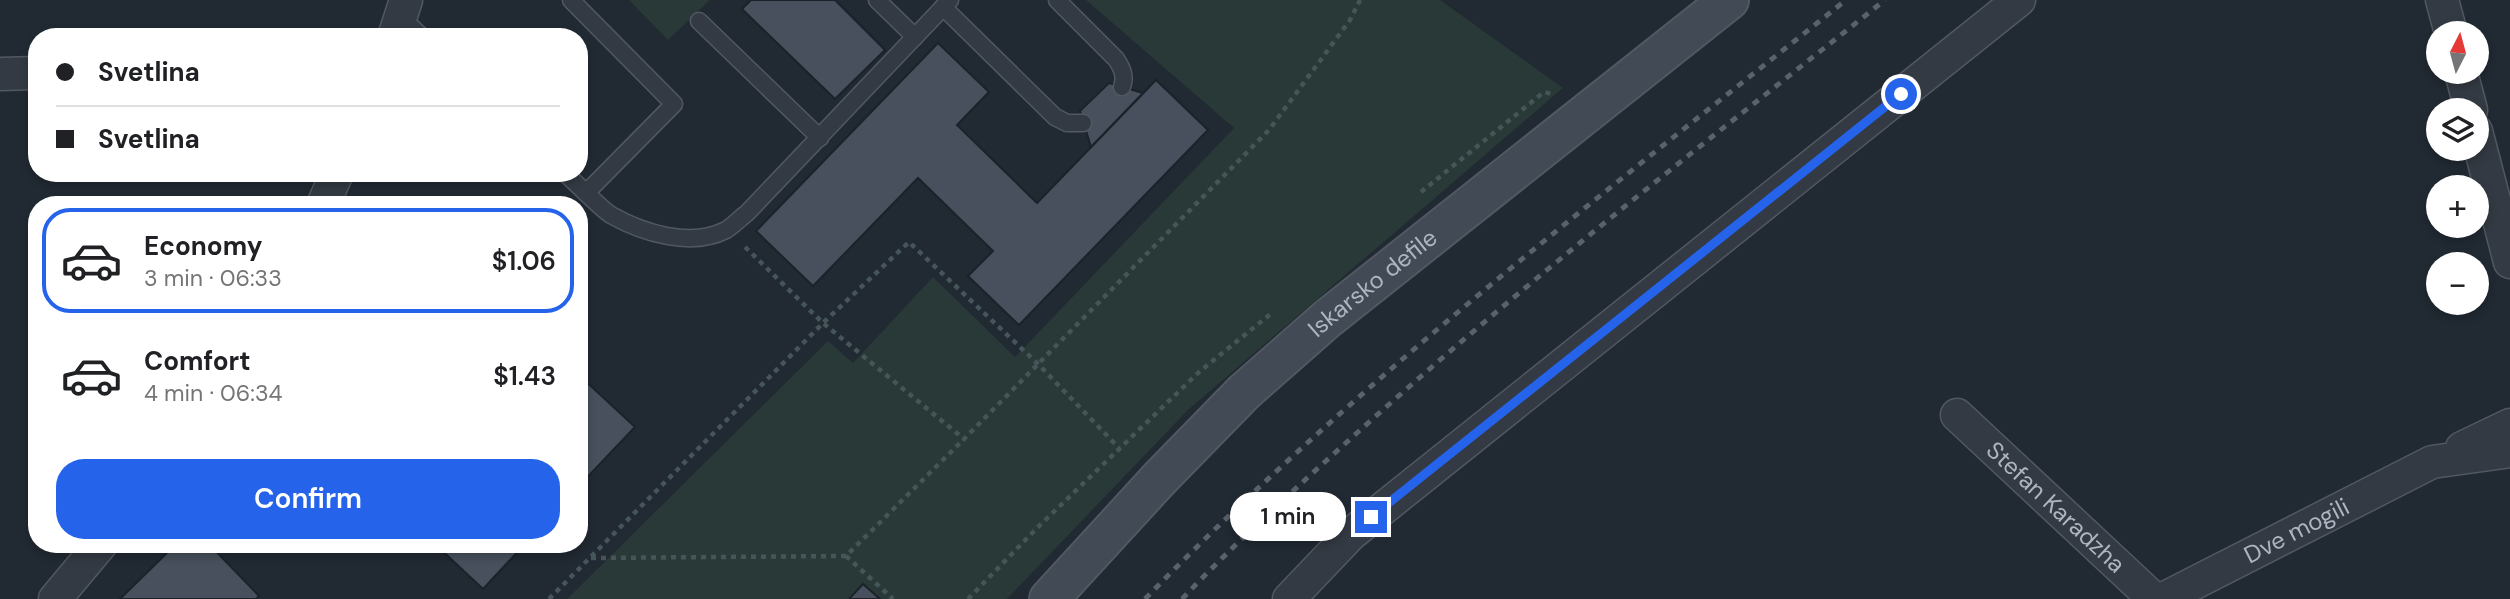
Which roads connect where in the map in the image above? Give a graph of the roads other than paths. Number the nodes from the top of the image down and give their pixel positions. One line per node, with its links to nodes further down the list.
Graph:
1 (571, 0): 18 (lane)
2 (877, 0): 10 (lane)
3 (1057, 0): 13 (lane)
4 (1729, 0): 26 (main road, Iskarsko defile)
5 (2019, 0): 27 (street)
6 (2442, 0): 9 (street)
7 (946, 4): 10 (lane); 14 (lane)
8 (699, 21): 15 (lane)
9 (2448, 21)
10 (915, 37): 15 (lane)
11 (28, 73): 12 (street)
12 (0, 74)
13 (1122, 87)
14 (1083, 123)
15 (820, 138): 18 (lane)
16 (2484, 161): 19 (street)
17 (574, 182): 18 (lane)
18 (586, 193)
19 (2510, 262)
20 (1957, 415): 28 (street, Stefan Karadzha)
21 (2510, 425): 23 (street, Dve mogili)
22 (2510, 450): 23 (street, Dve mogili)
23 (2432, 462): 29 (street, Dve mogili)
24 (93, 553): 25 (street)
25 (55, 599)
26 (1049, 599)
27 (1289, 599)
28 (2154, 599)
29 (2163, 599)

